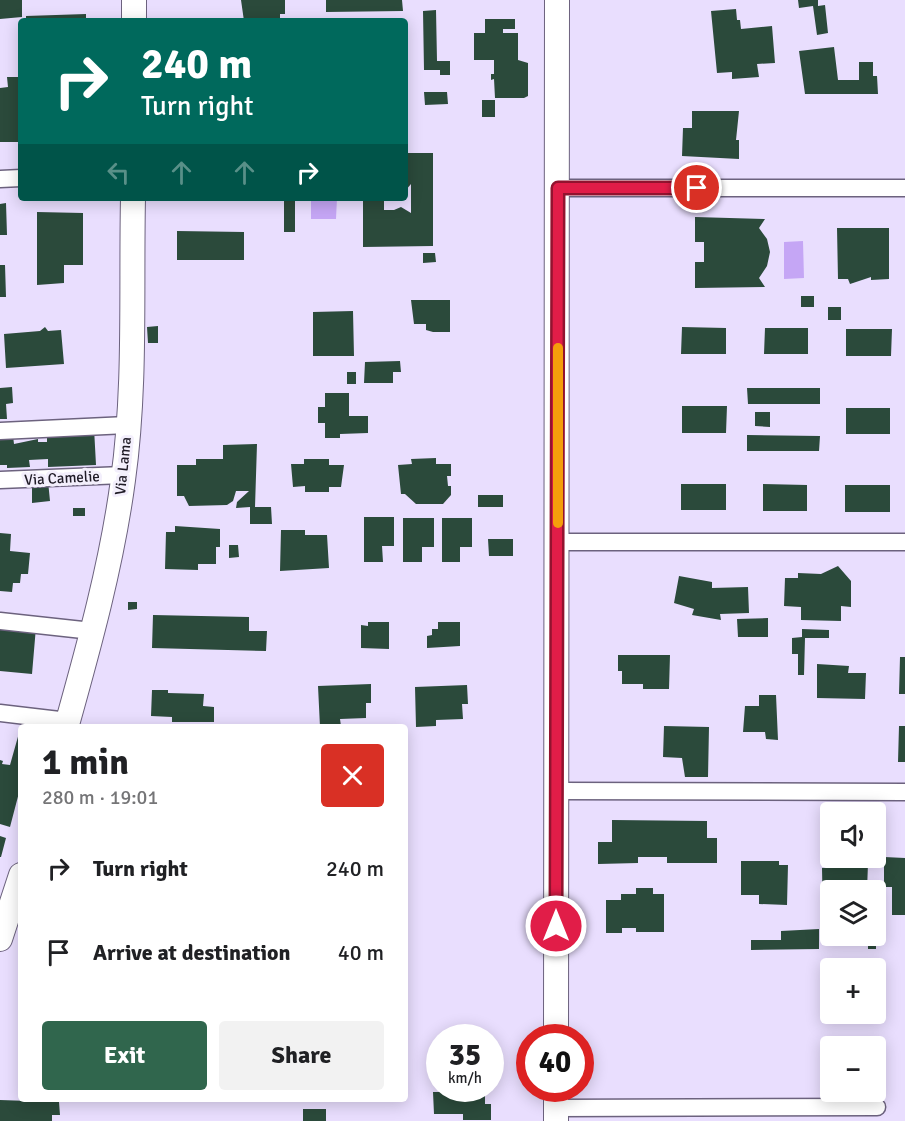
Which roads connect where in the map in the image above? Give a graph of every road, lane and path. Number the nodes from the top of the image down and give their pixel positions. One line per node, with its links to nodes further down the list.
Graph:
1 (134, 0): 3 (street)
2 (557, 0): 6 (street)
3 (134, 18)
4 (18, 178): 5 (street)
5 (0, 179)
6 (558, 188): 7 (street); 13 (street)
7 (905, 188)
8 (133, 201): 9 (street, Via Lama)
9 (127, 425): 10 (street); 11 (street, Via Lama)
10 (0, 431)
11 (123, 475): 12 (street, Via Camelie); 16 (street, Via Lama)
12 (0, 480)
13 (558, 542): 14 (street); 19 (street)
14 (905, 542)
15 (0, 621): 16 (street)
16 (93, 631): 18 (street, Via Lama)
17 (0, 713): 18 (street)
18 (67, 724)
19 (557, 791): 20 (street); 23 (street)
20 (905, 792)
21 (18, 884): 22 (street)
22 (0, 939)
23 (556, 1024)
24 (556, 1106): 25 (street)
25 (877, 1107)

